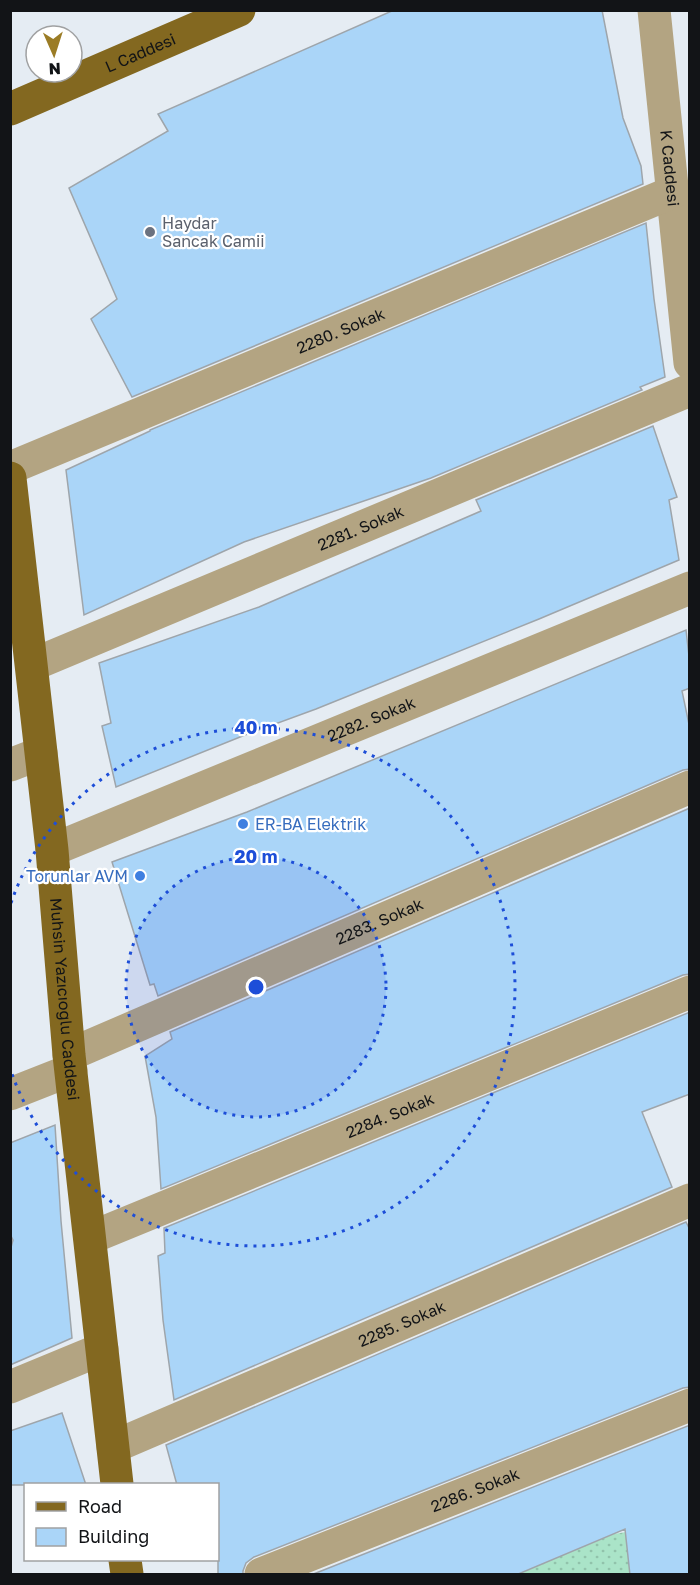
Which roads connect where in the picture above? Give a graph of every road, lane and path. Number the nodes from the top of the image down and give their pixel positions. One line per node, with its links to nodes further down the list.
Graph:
1 (239, 10): 3 (main road, L Caddesi)
2 (654, 10): 4 (street, K Caddesi)
3 (10, 109)
4 (673, 192): 5 (street, K Caddesi); 7 (street, 2280. Sokak)
5 (690, 363)
6 (690, 390): 10 (street, 2281. Sokak)
7 (10, 468)
8 (10, 478): 10 (main road, Muhsin Yazıcıoğlu Caddesi)
9 (690, 588): 14 (street, 2282. Sokak)
10 (32, 665): 11 (main road, Muhsin Yazıcıoğlu Caddesi)
11 (41, 753): 12 (street); 14 (main road, Muhsin Yazıcıoğlu Caddesi)
12 (10, 765)
13 (690, 787): 16 (street, 2283. Sokak)
14 (52, 850): 16 (main road, Muhsin Yazıcıoğlu Caddesi)
15 (690, 992): 19 (street, 2284. Sokak)
16 (70, 1062): 17 (street, 2283. Sokak); 19 (main road, Muhsin Yazıcıoğlu Caddesi)
17 (10, 1094)
18 (690, 1200): 23 (street, 2285. Sokak)
19 (90, 1238): 20 (main road, Muhsin Yazıcıoğlu Caddesi)
20 (102, 1349): 21 (street); 23 (main road, Muhsin Yazıcıoğlu Caddesi)
21 (10, 1386)
22 (690, 1406): 25 (street, 2286. Sokak)
23 (112, 1447): 24 (main road, Muhsin Yazıcıoğlu Caddesi)
24 (117, 1483)
25 (261, 1575)

